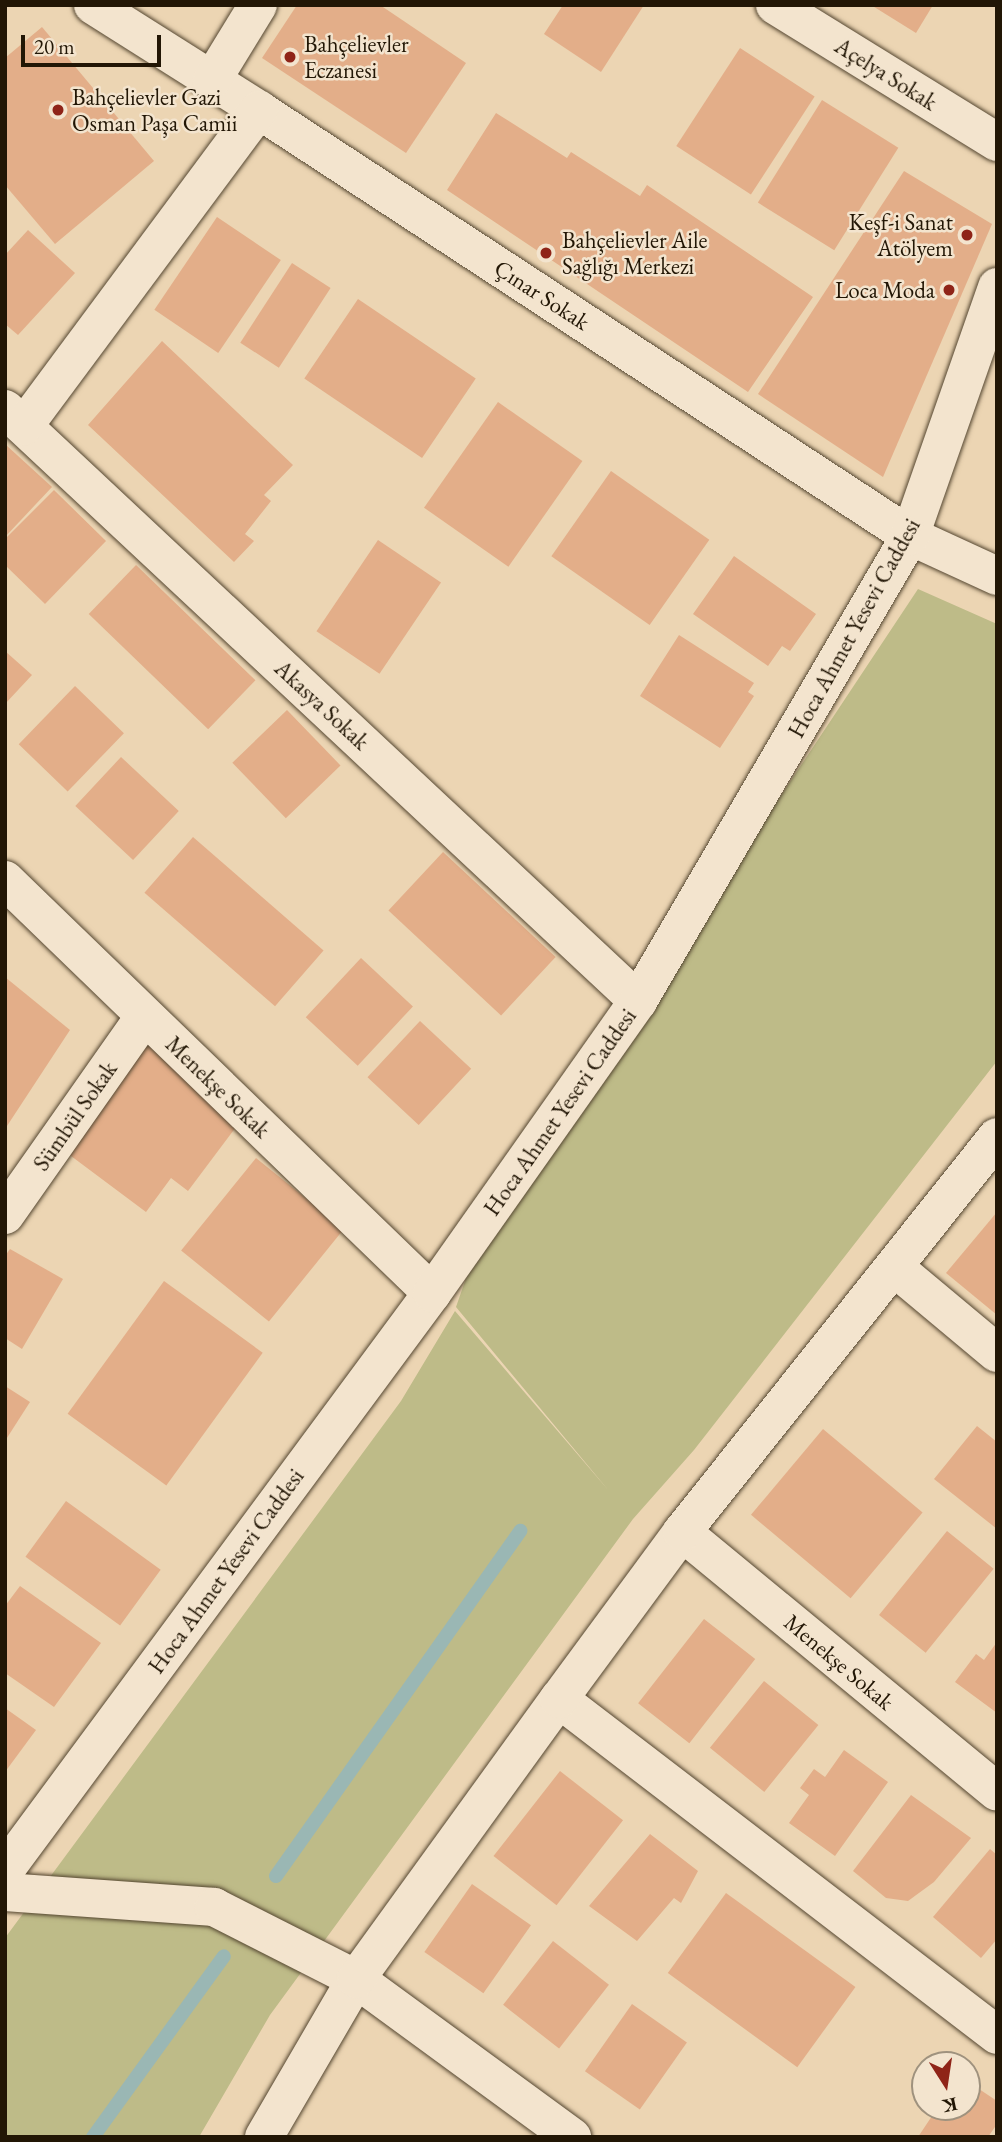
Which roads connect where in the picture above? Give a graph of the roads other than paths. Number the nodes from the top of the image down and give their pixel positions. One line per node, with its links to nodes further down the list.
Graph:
1 (93, 5): 4 (street, Çınar Sokak)
2 (258, 5): 4 (street)
3 (775, 5): 6 (street, Açelya Sokak)
4 (212, 80): 5 (street, Çınar Sokak)
5 (259, 110): 8 (street); 9 (street, Çınar Sokak)
6 (997, 142)
7 (997, 287): 9 (street, Hoca Ahmet Yesevi Caddesi)
8 (15, 418): 12 (street, Akasya Sokak)
9 (911, 536): 10 (street, Çınar Sokak); 12 (street, Hoca Ahmet Yesevi Caddesi)
10 (997, 576)
11 (5, 880): 13 (street, Menekşe Sokak)
12 (638, 1001): 17 (street, Hoca Ahmet Yesevi Caddesi)
13 (145, 1016): 15 (street, Sümbül Sokak); 17 (street, Menekşe Sokak)
14 (997, 1137): 16 (street)
15 (5, 1215)
16 (894, 1267): 18 (street); 19 (street)
17 (432, 1293): 22 (street, Hoca Ahmet Yesevi Caddesi)
18 (997, 1353)
19 (682, 1532): 20 (street); 21 (street, Menekşe Sokak)
20 (559, 1699): 24 (street); 25 (street)
21 (997, 1792)
22 (5, 1870)
23 (5, 1892): 24 (street)
24 (356, 1979): 26 (street); 27 (street)
25 (997, 2035)
26 (264, 2137)
27 (572, 2137)

